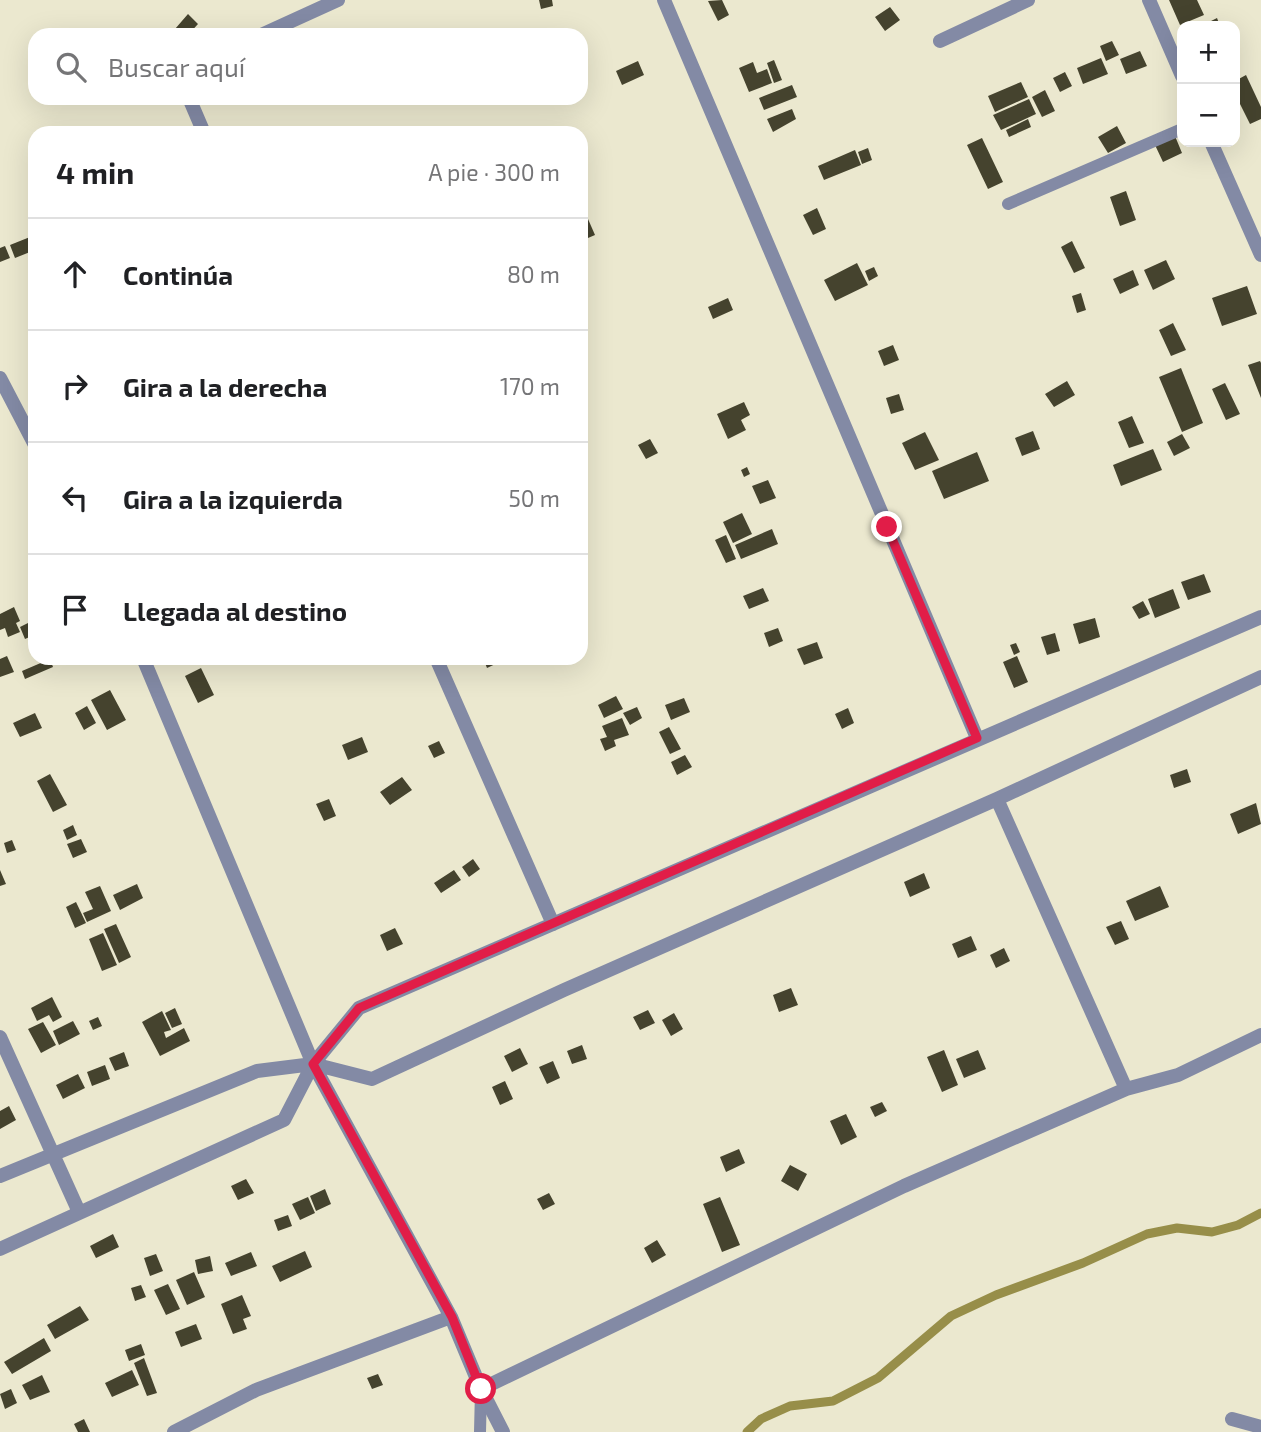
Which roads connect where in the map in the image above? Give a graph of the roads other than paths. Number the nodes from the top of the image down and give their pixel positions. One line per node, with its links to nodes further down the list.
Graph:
1 (338, 0): 5 (street)
2 (664, 0): 20 (street)
3 (1028, 0): 6 (street)
4 (1149, 0): 7 (street)
5 (276, 28)
6 (940, 41)
7 (1177, 64)
8 (192, 105): 9 (street)
9 (201, 126)
10 (1177, 131): 12 (lane)
11 (1213, 147): 13 (street)
12 (1009, 204)
13 (1261, 255)
14 (0, 378): 15 (street)
15 (28, 432)
16 (1261, 617): 20 (street)
17 (146, 665): 25 (street)
18 (439, 665): 22 (street)
19 (1261, 677): 21 (street)
20 (977, 738): 22 (street)
21 (998, 799): 25 (street); 26 (street)
22 (553, 925): 25 (street)
23 (1261, 1035): 26 (street)
24 (0, 1037): 27 (street)
25 (313, 1064): 27 (street); 29 (street); 31 (street)
26 (1126, 1088): 32 (street)
27 (51, 1153): 28 (street); 29 (street)
28 (0, 1176)
29 (79, 1212): 30 (street)
30 (0, 1249)
31 (452, 1317): 32 (street); 35 (street)
32 (481, 1389): 36 (lane); 37 (street)
33 (1233, 1419): 34 (street)
34 (1260, 1430)
35 (174, 1432)
36 (481, 1432)
37 (503, 1432)

